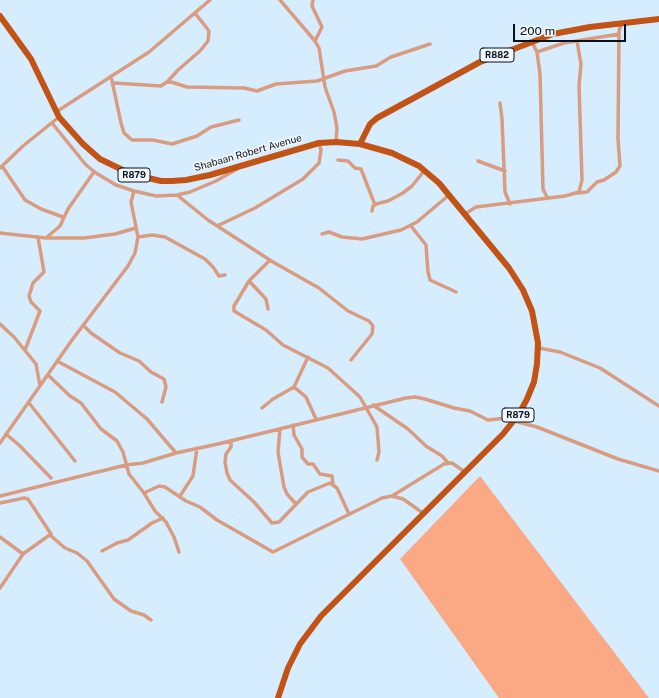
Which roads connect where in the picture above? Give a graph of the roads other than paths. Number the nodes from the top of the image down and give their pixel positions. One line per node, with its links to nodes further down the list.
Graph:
1 (210, 0): 4 (street)
2 (280, 0): 9 (street)
3 (312, 1): 9 (street)
4 (195, 14): 14 (street); 16 (street)
5 (0, 16): 19 (main road, Shabaan Robert Avenue / R879)
6 (659, 19): 7 (main road, R882)
7 (621, 24): 8 (street); 11 (main road, R882)
8 (619, 34): 10 (street); 34 (street)
9 (315, 41): 15 (street)
10 (577, 41): 13 (street); 34 (street)
11 (532, 42): 13 (street); 24 (main road, R882)
12 (430, 44): 15 (street)
13 (537, 52): 32 (street)
14 (111, 76): 17 (street); 19 (street)
15 (323, 79): 16 (street); 22 (street)
16 (168, 81): 17 (street)
17 (114, 83): 20 (street)
18 (500, 103): 30 (street)
19 (58, 115): 21 (street); 27 (main road, Shabaan Robert Avenue / R879)
20 (239, 120)
21 (52, 123): 28 (street); 31 (street)
22 (339, 142): 23 (main road, Shabaan Robert Avenue / R879); 24 (main road, R879)
23 (319, 143): 27 (main road, Shabaan Robert Avenue / R879); 44 (street)
24 (360, 144): 29 (main road, R879)
25 (338, 160): 40 (street)
26 (478, 161): 30 (street)
27 (240, 166): 35 (street)
28 (1, 167): 43 (street)
29 (424, 171): 36 (main road, R879); 40 (street)
30 (505, 171): 39 (street)
31 (94, 172): 33 (street); 43 (street)
32 (543, 189): 37 (street); 38 (street)
33 (134, 191): 35 (street); 46 (street)
34 (577, 194): 37 (street)
35 (177, 195): 44 (street)
36 (449, 195): 42 (main road, R879); 45 (street)
37 (547, 198): 38 (street)
38 (538, 199): 39 (street)
39 (510, 204): 42 (street)
40 (375, 205): 41 (street)
41 (372, 211)
42 (465, 214): 59 (main road, R879)
43 (63, 217): 51 (street)
44 (217, 226): 52 (street)
45 (411, 226): 48 (street); 55 (street)
46 (136, 228): 50 (street); 51 (street)
47 (0, 232): 49 (street)
48 (322, 234)
49 (38, 237): 51 (street); 60 (street)
50 (138, 237): 53 (street); 58 (street)
51 (46, 238)
52 (270, 260): 54 (street); 62 (street)
53 (225, 275)
54 (249, 281): 56 (street); 61 (street)
55 (456, 292)
56 (268, 309)
57 (0, 324): 60 (street)
58 (83, 325): 63 (street); 68 (street)
59 (538, 348): 70 (street); 73 (main road, R879)
60 (25, 350): 65 (street)
61 (308, 357): 66 (street); 71 (street)
62 (351, 360)
63 (57, 361): 64 (street); 81 (street)
64 (48, 375): 65 (street); 85 (street)
65 (40, 386): 67 (street)
66 (294, 388): 72 (street); 74 (street)
67 (29, 402): 77 (street); 83 (street)
68 (162, 402)
69 (373, 405): 71 (street); 73 (street); 84 (street)
70 (659, 406)
71 (366, 407): 74 (street); 82 (street)
72 (262, 408)
73 (515, 419): 86 (street); 87 (main road, R879)
74 (316, 420): 75 (street)
75 (293, 425): 76 (street); 89 (street)
76 (280, 429): 78 (street); 95 (street)
77 (3, 435): 79 (street); 88 (street)
78 (230, 441): 80 (street); 95 (street)
79 (0, 442)
80 (197, 448): 81 (street); 92 (street)
81 (176, 452): 85 (street)
82 (377, 460)
83 (75, 461)
84 (448, 463): 87 (street); 93 (street)
85 (126, 465): 90 (street); 91 (street)
86 (659, 471)
87 (465, 472): 96 (main road, R879)
88 (51, 478)
89 (333, 484): 95 (street); 97 (street)
90 (144, 493): 92 (street); 98 (street)
91 (0, 496)
92 (180, 496): 97 (street)
93 (392, 496): 96 (street); 97 (street)
94 (0, 504): 99 (street)
95 (296, 504)
96 (423, 513): 106 (main road, R879)
97 (349, 514)
98 (163, 518): 101 (street); 102 (street)
99 (50, 535): 103 (street); 105 (street)
100 (0, 537): 103 (street)
101 (102, 551)
102 (179, 552)
103 (23, 554): 104 (street)
104 (0, 588)
105 (151, 620)
106 (278, 698)

